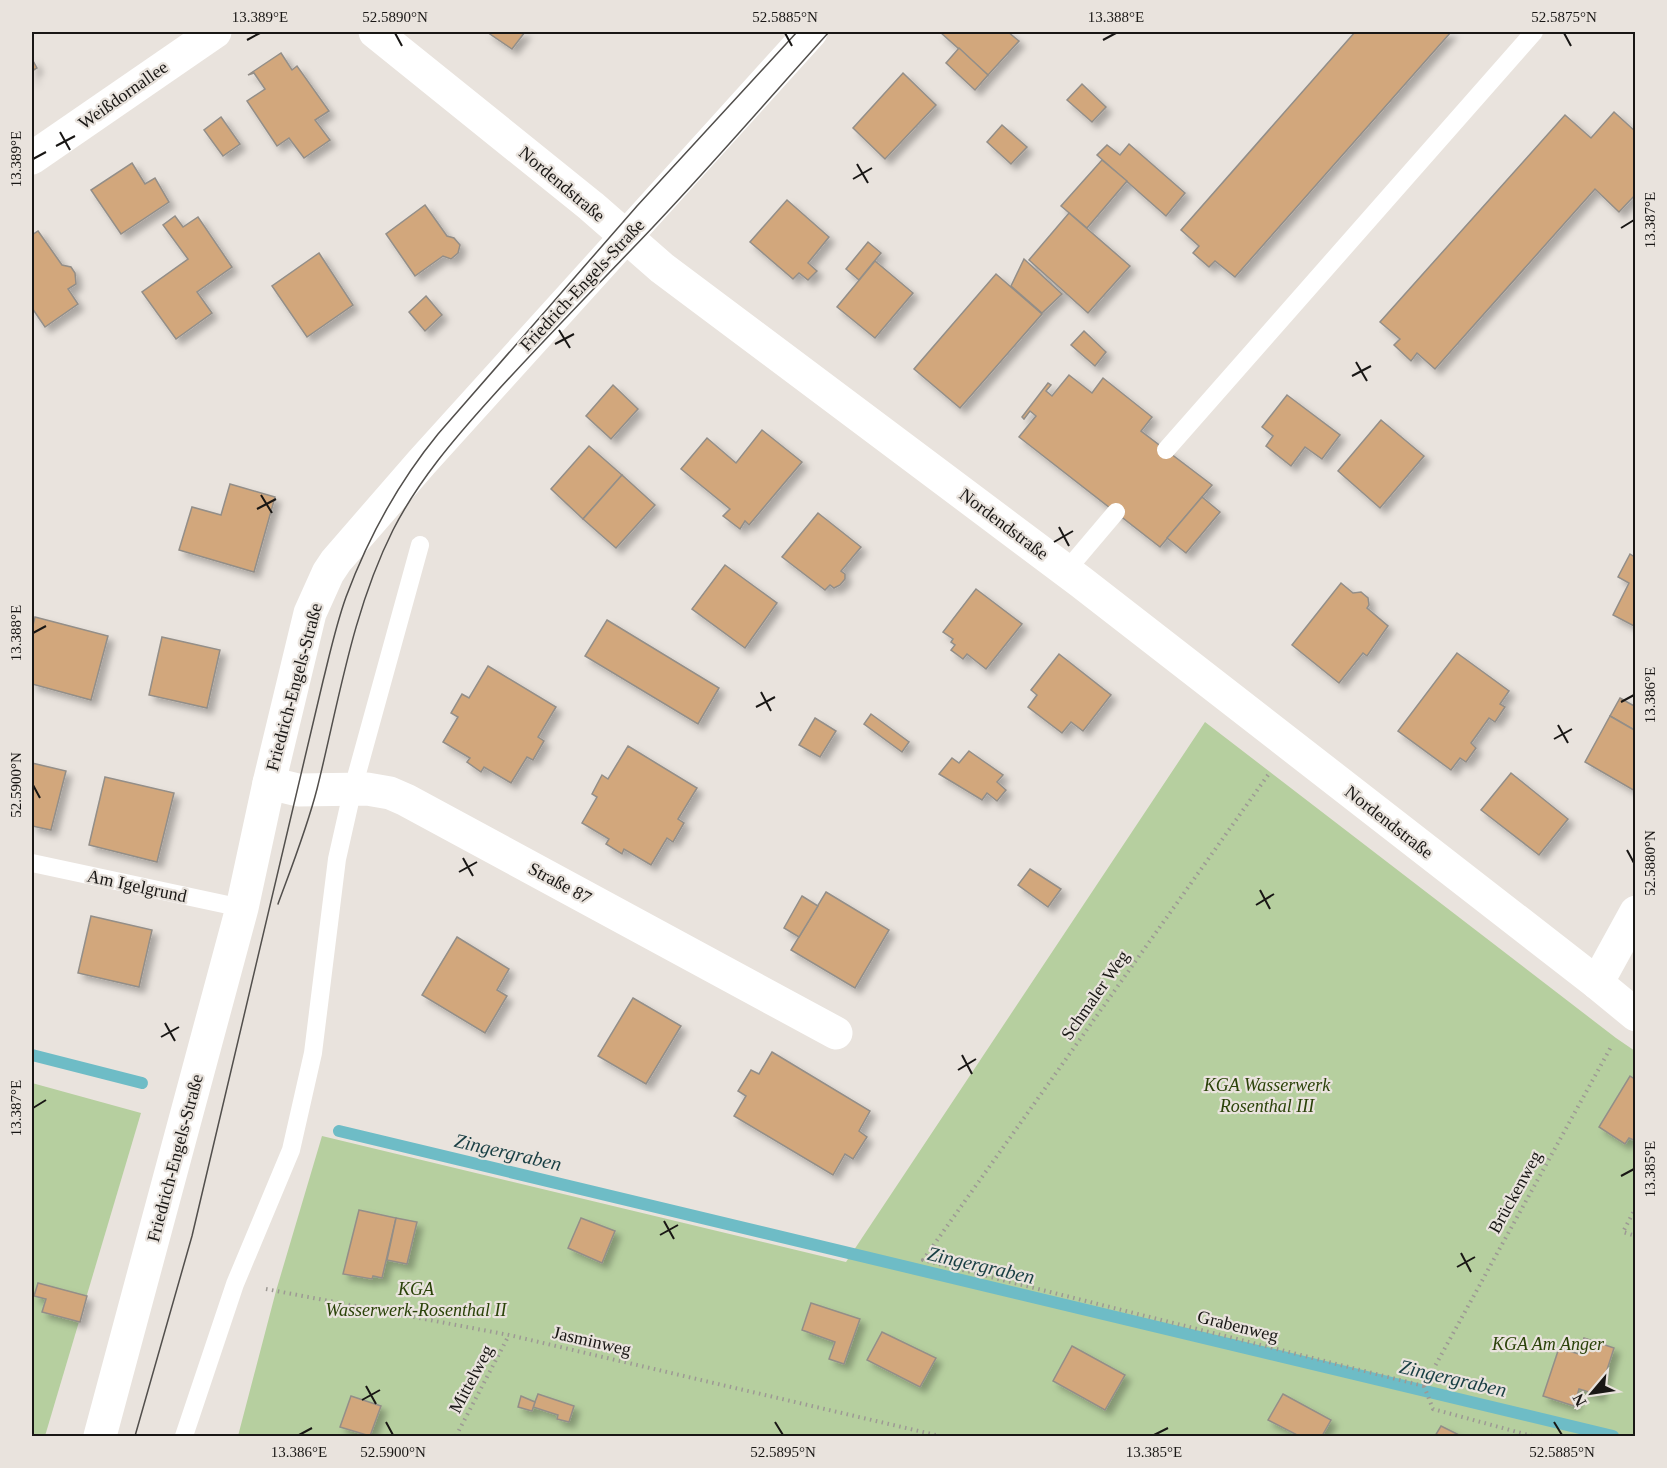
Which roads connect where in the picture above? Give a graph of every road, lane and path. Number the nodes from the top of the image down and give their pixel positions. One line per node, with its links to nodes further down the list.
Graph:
1 (215, 32): 5 (street, Weißdornallee)
2 (375, 32): 6 (street, Nordendstraße)
3 (811, 32): 6 (street, Friedrich-Engels-Straße)
4 (1534, 32): 7 (lane)
5 (32, 158)
6 (625, 238): 10 (street, Nordendstraße); 12 (street, Friedrich-Engels-Straße)
7 (1166, 450)
8 (1116, 512): 10 (lane)
9 (420, 545): 13 (lane)
10 (1066, 571): 11 (street, Nordendstraße)
11 (1290, 746): 17 (street, Nordendstraße); 22 (path, Schmaler Weg)
12 (269, 783): 13 (street, Straße 87); 15 (street, Friedrich-Engels-Straße)
13 (353, 788): 19 (street, Straße 87); 23 (lane)
14 (32, 863): 15 (lane, Am Igelgrund)
15 (242, 908): 26 (street, Friedrich-Engels-Straße)
16 (1635, 912): 17 (street)
17 (1597, 982): 18 (street, Nordendstraße)
18 (1633, 1014): 25 (path, Brückenweg)
19 (836, 1033)
20 (1635, 1207): 21 (path)
21 (1635, 1236)
22 (923, 1260): 25 (path, Grabenweg)
23 (235, 1284): 24 (path, Jasminweg); 27 (lane)
24 (509, 1335): 28 (path, Mittelweg); 29 (path, Jasminweg)
25 (1424, 1386): 30 (path)
26 (100, 1437)
27 (184, 1437)
28 (456, 1437)
29 (939, 1437)
30 (1532, 1437)

